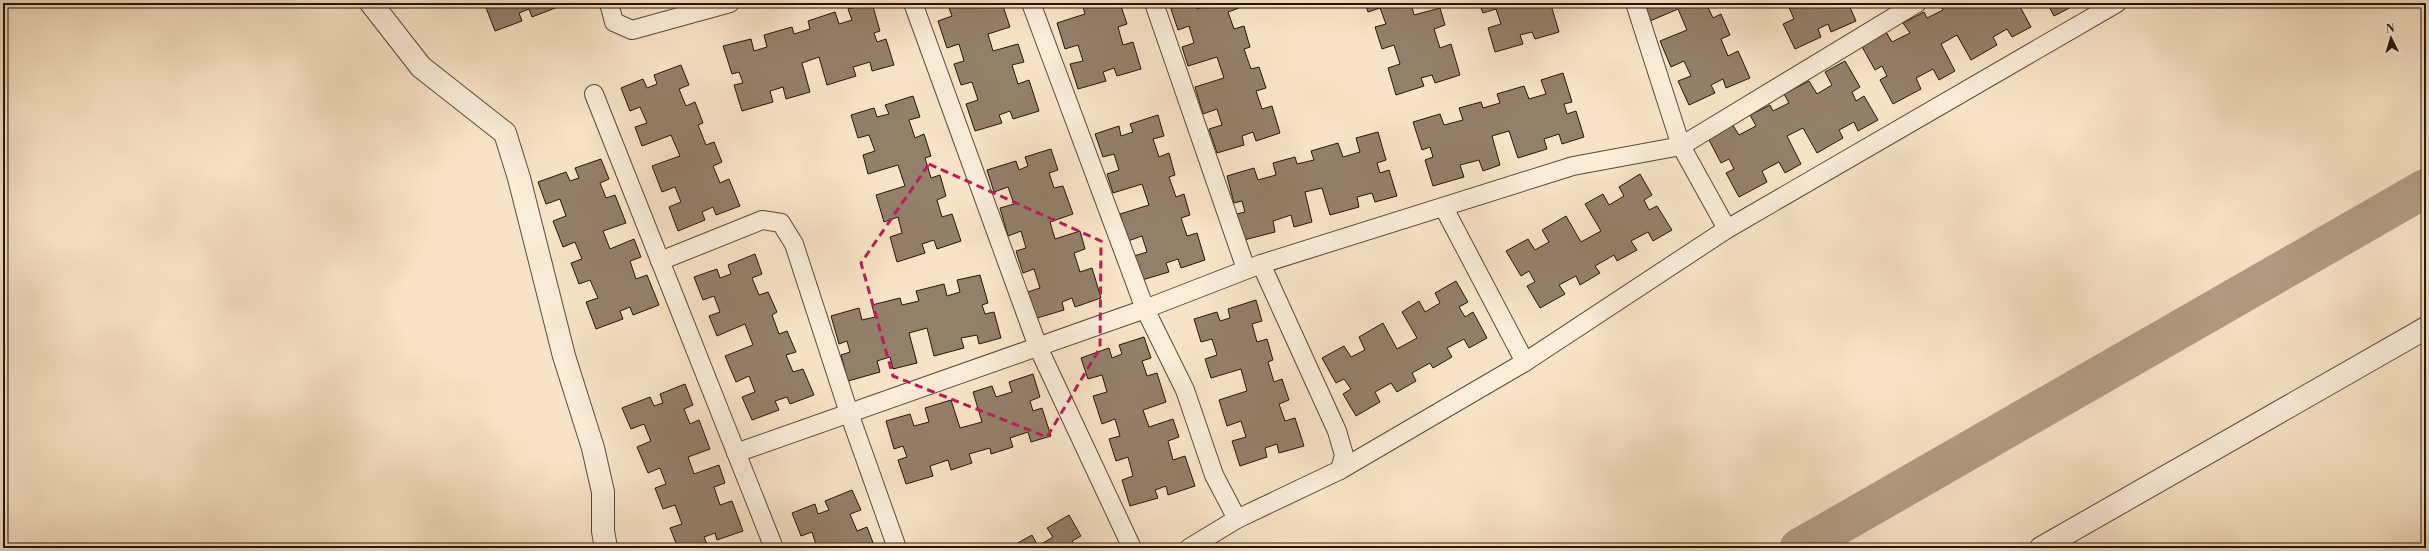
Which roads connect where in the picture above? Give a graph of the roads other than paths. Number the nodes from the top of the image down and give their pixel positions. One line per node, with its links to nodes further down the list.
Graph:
1 (371, 3): 24 (street)
2 (609, 3): 3 (lane)
3 (730, 3)
4 (913, 3): 18 (lane)
5 (1031, 3): 16 (lane)
6 (1154, 3): 15 (lane)
7 (1635, 3): 11 (lane)
8 (1917, 3): 11 (lane)
9 (2117, 3): 13 (lane)
10 (594, 94): 14 (lane)
11 (1681, 146): 12 (lane); 13 (lane)
12 (1444, 208): 15 (lane); 19 (lane)
13 (1727, 229): 19 (lane)
14 (660, 261): 20 (lane); 21 (lane)
15 (1254, 267): 16 (lane); 22 (lane)
16 (1145, 309): 18 (lane); 23 (lane)
17 (2426, 328): 29 (street)
18 (1038, 347): 20 (lane); 27 (lane)
19 (1524, 362): 22 (lane)
20 (849, 413): 21 (lane); 26 (lane)
21 (736, 453): 25 (lane)
22 (1340, 470): 23 (lane)
23 (1236, 519): 28 (lane)
24 (606, 548)
25 (774, 548)
26 (897, 548)
27 (1132, 548)
28 (1189, 548)
29 (2041, 548)

